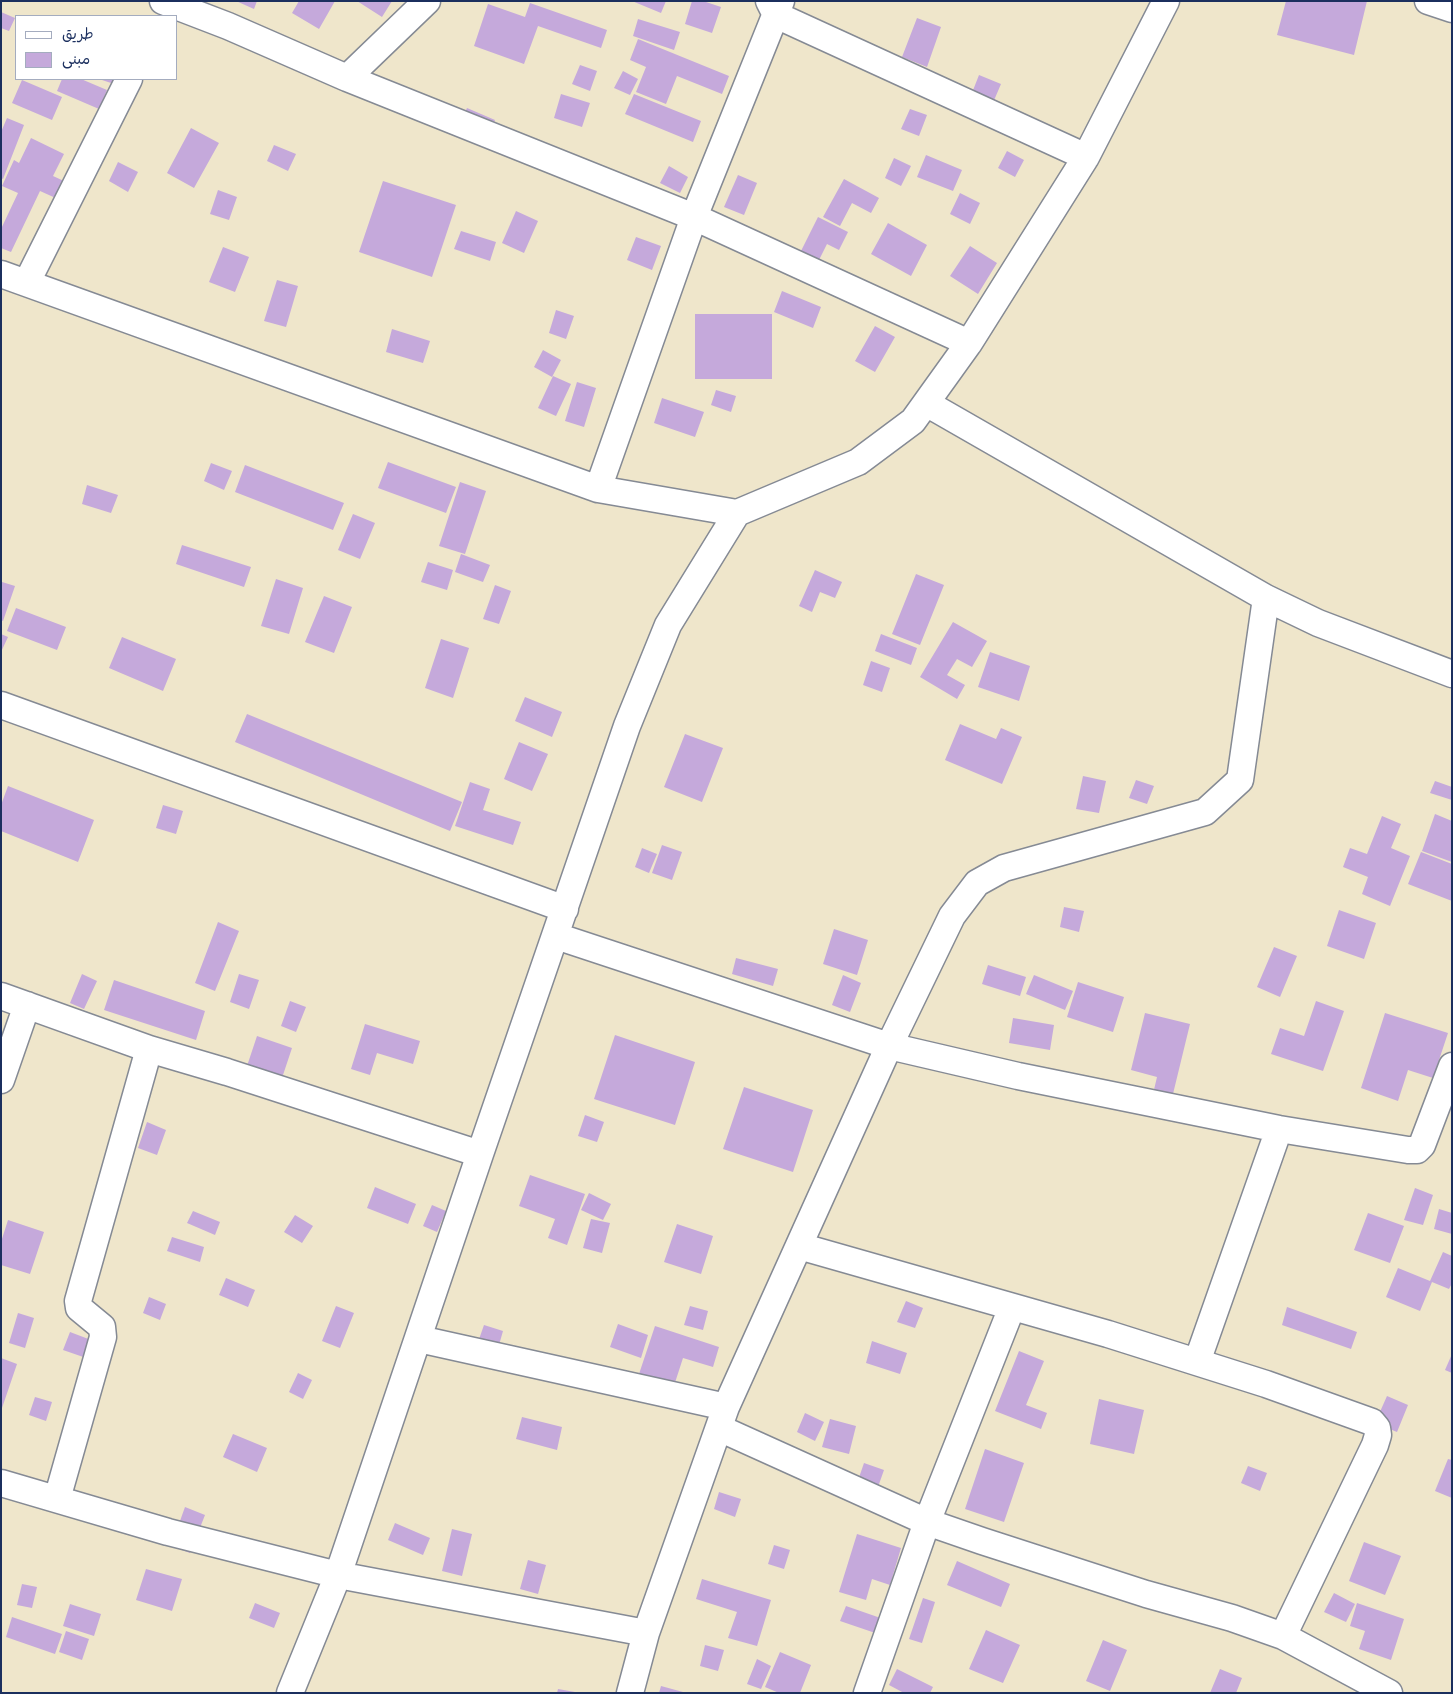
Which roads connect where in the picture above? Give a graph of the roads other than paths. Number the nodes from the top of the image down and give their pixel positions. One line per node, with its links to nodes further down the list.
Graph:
1 (426, 1): 7 (street)
2 (1166, 1): 9 (street)
3 (1428, 1): 6 (street)
4 (164, 5): 7 (street)
5 (775, 6): 9 (street); 10 (street)
6 (1452, 9)
7 (347, 78): 10 (street)
8 (128, 80): 12 (street)
9 (1086, 157): 13 (street)
10 (694, 217): 13 (street); 15 (street)
11 (1, 274): 12 (street)
12 (27, 282): 15 (street)
13 (969, 343): 14 (street)
14 (926, 403): 16 (street); 17 (street)
15 (598, 489): 16 (street)
16 (737, 514): 20 (street)
17 (1266, 598): 18 (street); 24 (street)
18 (1452, 674)
19 (1, 705): 20 (street)
20 (565, 909): 21 (street)
21 (556, 936): 24 (street); 29 (street)
22 (1, 996): 23 (street)
23 (27, 1005): 25 (street); 27 (street)
24 (890, 1046): 28 (street); 30 (street)
25 (149, 1049): 29 (street); 36 (street)
26 (1452, 1066): 28 (street)
27 (1, 1080)
28 (1279, 1129): 33 (street)
29 (480, 1154): 32 (street)
30 (799, 1246): 31 (street); 34 (street)
31 (1012, 1307): 33 (street); 37 (street)
32 (419, 1339): 34 (street); 38 (street)
33 (1196, 1362): 40 (street)
34 (722, 1418): 37 (street); 39 (street)
35 (1, 1483): 36 (street)
36 (57, 1499): 38 (street)
37 (928, 1522): 40 (street); 43 (street)
38 (338, 1575): 39 (street); 41 (street)
39 (646, 1633): 42 (street)
40 (1283, 1636): 44 (street)
41 (290, 1693)
42 (630, 1693)
43 (867, 1693)
44 (1389, 1693)

